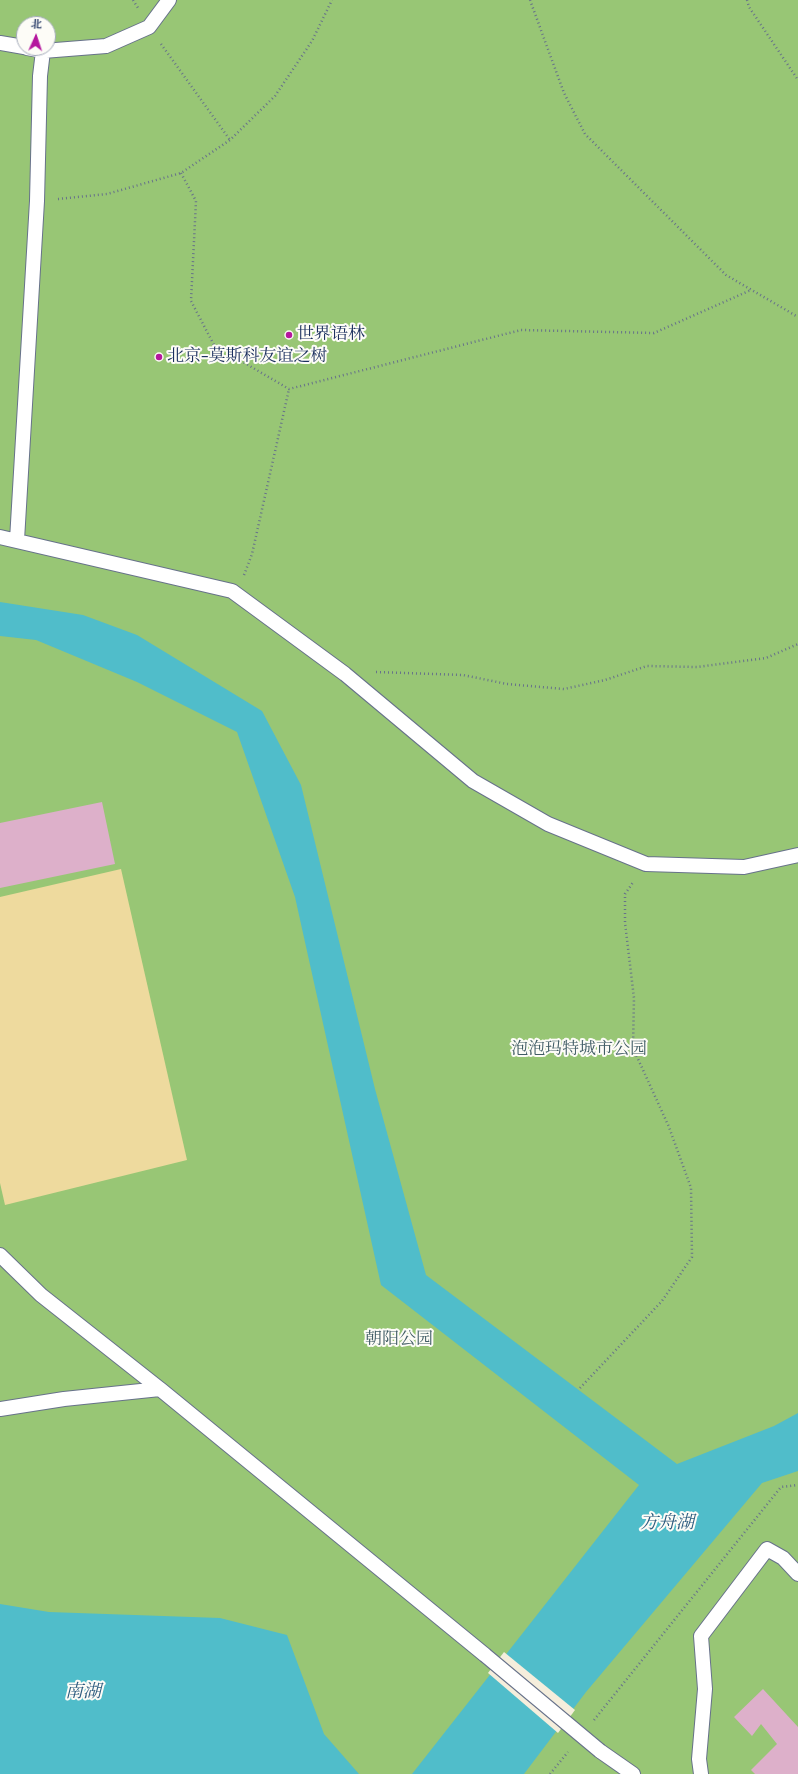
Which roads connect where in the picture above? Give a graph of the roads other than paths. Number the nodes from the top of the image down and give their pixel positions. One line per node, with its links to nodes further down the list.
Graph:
1 (169, 0): 4 (lane)
2 (0, 43): 3 (lane)
3 (16, 46)
4 (56, 50)
5 (43, 56): 7 (lane)
6 (0, 537): 7 (lane)
7 (17, 540): 8 (lane)
8 (798, 855)
9 (0, 1255): 10 (lane)
10 (160, 1389): 11 (lane); 13 (lane, bridge)
11 (0, 1409)
12 (798, 1574): 14 (lane)
13 (633, 1774)
14 (701, 1774)

